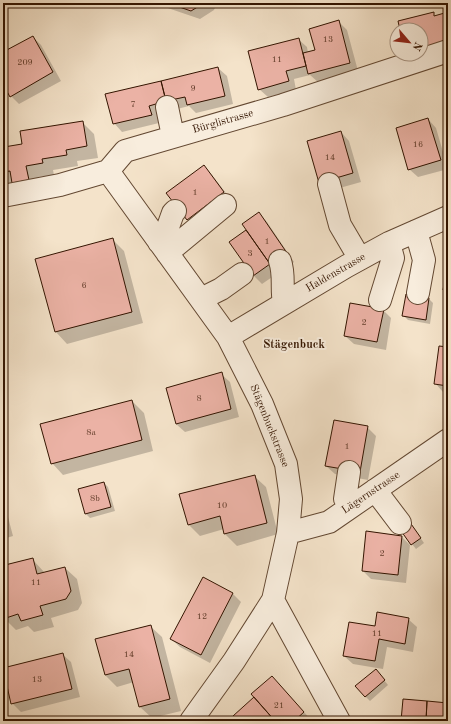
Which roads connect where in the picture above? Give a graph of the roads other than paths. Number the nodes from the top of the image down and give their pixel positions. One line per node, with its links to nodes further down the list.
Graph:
1 (448, 51): 3 (street, Bürglistrasse)
2 (167, 107): 3 (street)
3 (173, 136): 4 (street, Bürglistrasse)
4 (108, 171): 6 (street); 12 (street, Stägenbuckstrasse)
5 (329, 184): 13 (street)
6 (3, 196)
7 (225, 205): 12 (street)
8 (175, 211): 12 (street)
9 (448, 217): 10 (street, Haldenstrasse)
10 (416, 231): 11 (street, Haldenstrasse); 16 (street)
11 (389, 243): 13 (street, Haldenstrasse); 18 (street)
12 (163, 248): 17 (street, Stägenbuckstrasse)
13 (360, 259): 19 (street, Haldenstrasse)
14 (280, 261): 19 (street)
15 (242, 274): 17 (street)
16 (418, 293)
17 (201, 299): 20 (street, Stägenbuckstrasse)
18 (380, 300)
19 (284, 303): 20 (street, Haldenstrasse)
20 (228, 336): 26 (street, Stägenbuckstrasse)
21 (448, 440): 23 (street, Lägernstrasse)
22 (349, 472): 24 (street)
23 (375, 490): 24 (street, Lägernstrasse); 25 (street)
24 (350, 507): 26 (street, Lägernstrasse)
25 (400, 523)
26 (288, 533): 27 (street, Stägenbuckstrasse)
27 (272, 600): 28 (street, Stägenbuckstrasse); 29 (street)
28 (191, 721)
29 (339, 721)

